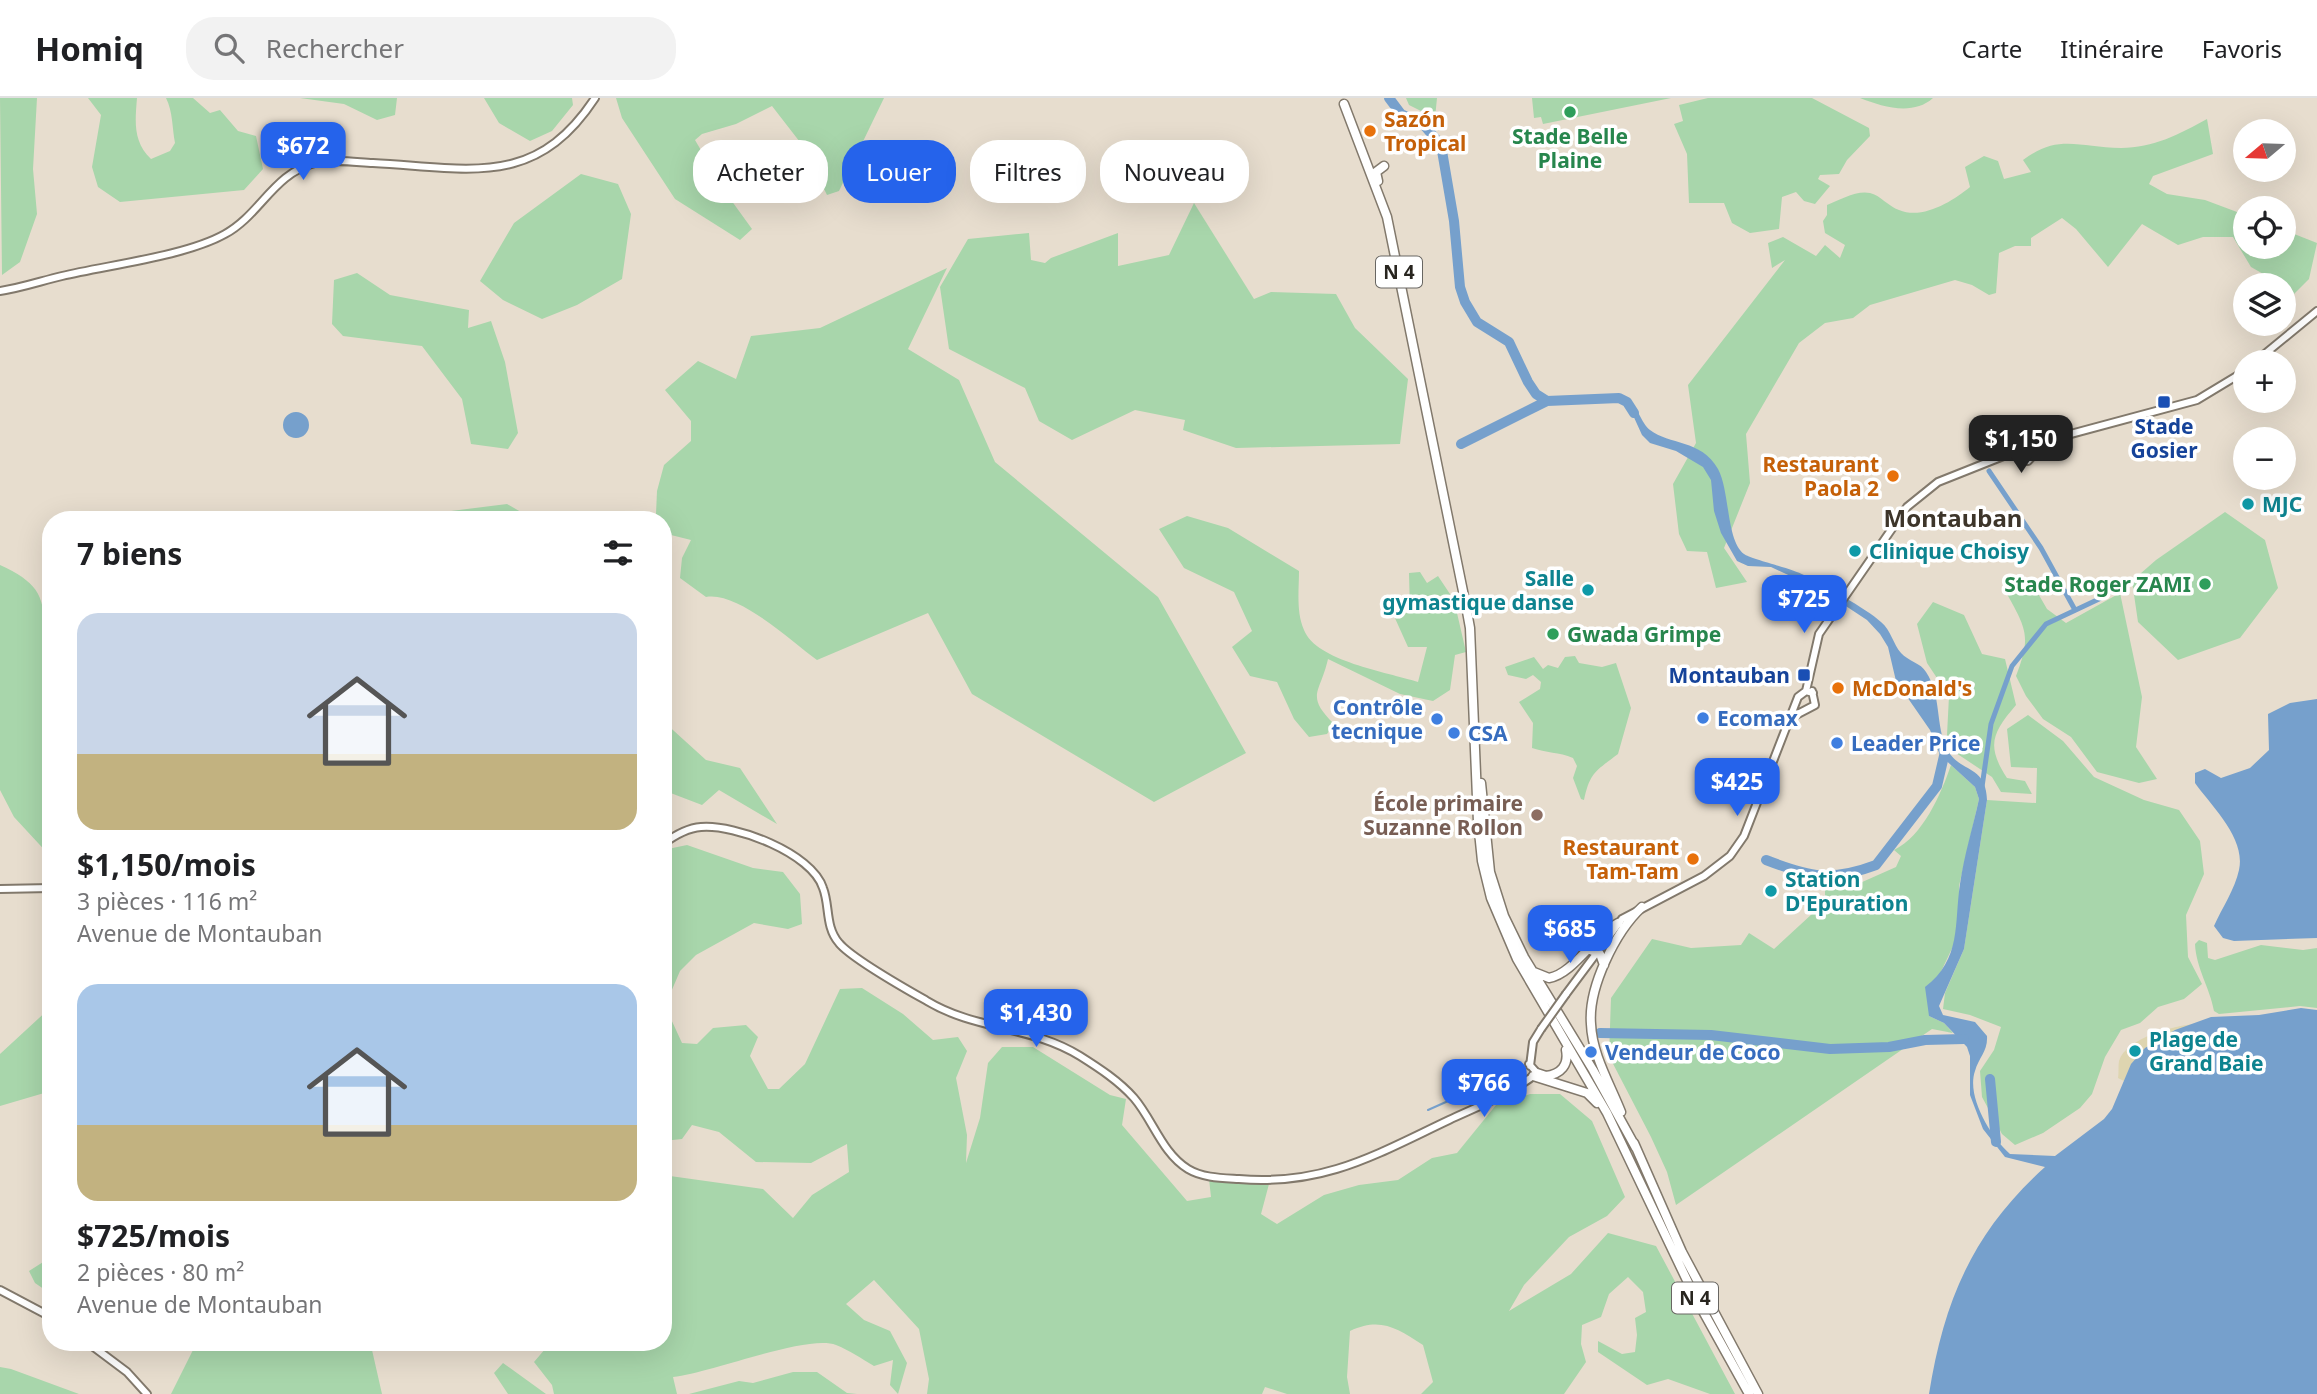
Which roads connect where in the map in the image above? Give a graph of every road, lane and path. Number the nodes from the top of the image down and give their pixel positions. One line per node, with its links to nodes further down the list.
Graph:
1 (595, 98): 3 (main road)
2 (1343, 101): 27 (highway, N 4); 28 (highway, N 4)
3 (0, 291)
4 (2317, 311): 5 (main road)
5 (2270, 350)
6 (2233, 378): 7 (main road)
7 (2046, 440): 8 (main road); 10 (main road)
8 (2030, 445): 9 (main road); 10 (main road)
9 (2016, 451): 11 (main road); 12 (main road)
10 (2034, 454): 12 (main road)
11 (1998, 458): 12 (main road); 13 (main road)
12 (2022, 461)
13 (1809, 692): 14 (main road); 15 (main road)
14 (1797, 701): 15 (main road); 16 (main road)
15 (1807, 709): 16 (main road)
16 (1793, 716): 20 (main road)
17 (672, 839): 29 (main road)
18 (42, 888): 19 (main road)
19 (0, 889)
20 (1642, 908): 21 (main road); 22 (highway)
21 (1618, 923): 23 (main road); 24 (highway)
22 (1620, 933): 23 (main road); 26 (highway)
23 (1603, 943): 25 (main road)
24 (1586, 948): 25 (highway); 27 (highway)
25 (1597, 951): 26 (highway); 29 (main road, bridge)
26 (1604, 965): 31 (highway)
27 (1534, 972): 31 (highway, N 4)
28 (1565, 1043): 29 (highway); 30 (highway, N 4)
29 (1535, 1074): 30 (highway)
30 (1621, 1141): 36 (highway, N 4)
31 (1636, 1148): 37 (highway, N 4)
32 (0, 1290): 33 (main road)
33 (42, 1312)
34 (99, 1351): 35 (main road)
35 (147, 1394)
36 (1749, 1394)
37 (1759, 1394)

